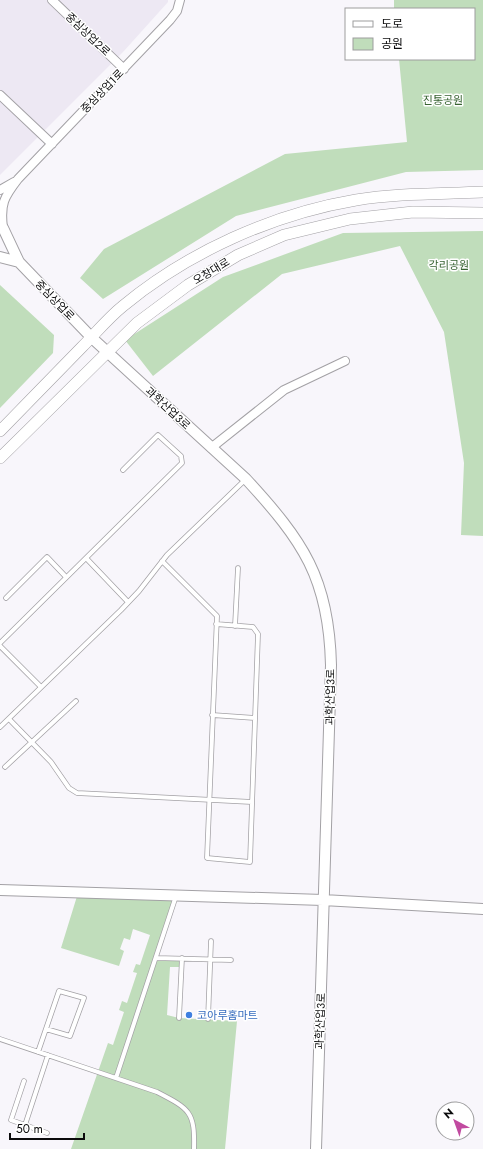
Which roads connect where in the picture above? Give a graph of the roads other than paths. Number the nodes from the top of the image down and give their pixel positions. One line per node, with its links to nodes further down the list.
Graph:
1 (52, 0): 3 (street, 중심상업2로)
2 (180, 0): 3 (street, 중심상업1로)
3 (124, 69): 5 (street, 중심상업1로)
4 (0, 95): 5 (street)
5 (52, 144): 6 (street, 중심상업1로)
6 (18, 179): 7 (street); 10 (street)
7 (0, 190)
8 (483, 192): 13 (main road, 오창대로)
9 (483, 213): 14 (main road, 오창대로)
10 (2, 226): 12 (street, 중심상업로)
11 (0, 257): 12 (street)
12 (19, 262): 13 (street, 중심상업로)
13 (92, 338): 14 (street, 과학산업3로); 16 (main road, 오창대로)
14 (108, 353): 17 (street, 과학산업3로); 18 (main road, 오창대로)
15 (345, 361): 17 (street)
16 (0, 432)
17 (211, 448): 20 (street, 과학산업3로)
18 (0, 458)
19 (123, 470): 21 (lane)
20 (246, 479): 22 (lane); 43 (street, 과학산업3로)
21 (86, 558): 24 (lane); 26 (lane)
22 (162, 561): 26 (lane); 27 (lane)
23 (238, 568): 28 (lane)
24 (66, 577): 25 (lane); 29 (lane)
25 (6, 598)
26 (128, 602): 31 (lane)
27 (216, 624): 28 (lane); 33 (lane)
28 (235, 626): 34 (lane)
29 (0, 643)
30 (0, 646): 31 (lane)
31 (41, 687): 35 (lane)
32 (76, 700): 37 (lane)
33 (212, 715): 34 (lane); 39 (lane)
34 (255, 718): 40 (lane)
35 (9, 719): 36 (lane); 37 (lane)
36 (0, 727)
37 (32, 742): 38 (lane); 39 (lane)
38 (5, 768)
39 (208, 800): 40 (lane); 40 (lane)
40 (252, 802)
41 (0, 890): 42 (street)
42 (176, 896): 43 (street); 46 (lane)
43 (323, 900): 44 (street); 61 (street, 과학산업3로)
44 (483, 909)
45 (211, 941): 48 (lane)
46 (156, 958): 47 (lane); 56 (lane)
47 (182, 958): 48 (lane); 50 (lane)
48 (211, 959): 49 (lane); 51 (lane)
49 (231, 960)
50 (179, 1018)
51 (208, 1019)
52 (46, 1029): 52 (lane); 54 (lane)
53 (0, 1039): 54 (lane)
54 (38, 1052): 55 (lane)
55 (48, 1055): 56 (lane); 58 (lane)
56 (116, 1078): 60 (lane)
57 (24, 1081): 58 (lane)
58 (25, 1126): 59 (lane)
59 (47, 1133)
60 (194, 1149)
61 (316, 1149)

